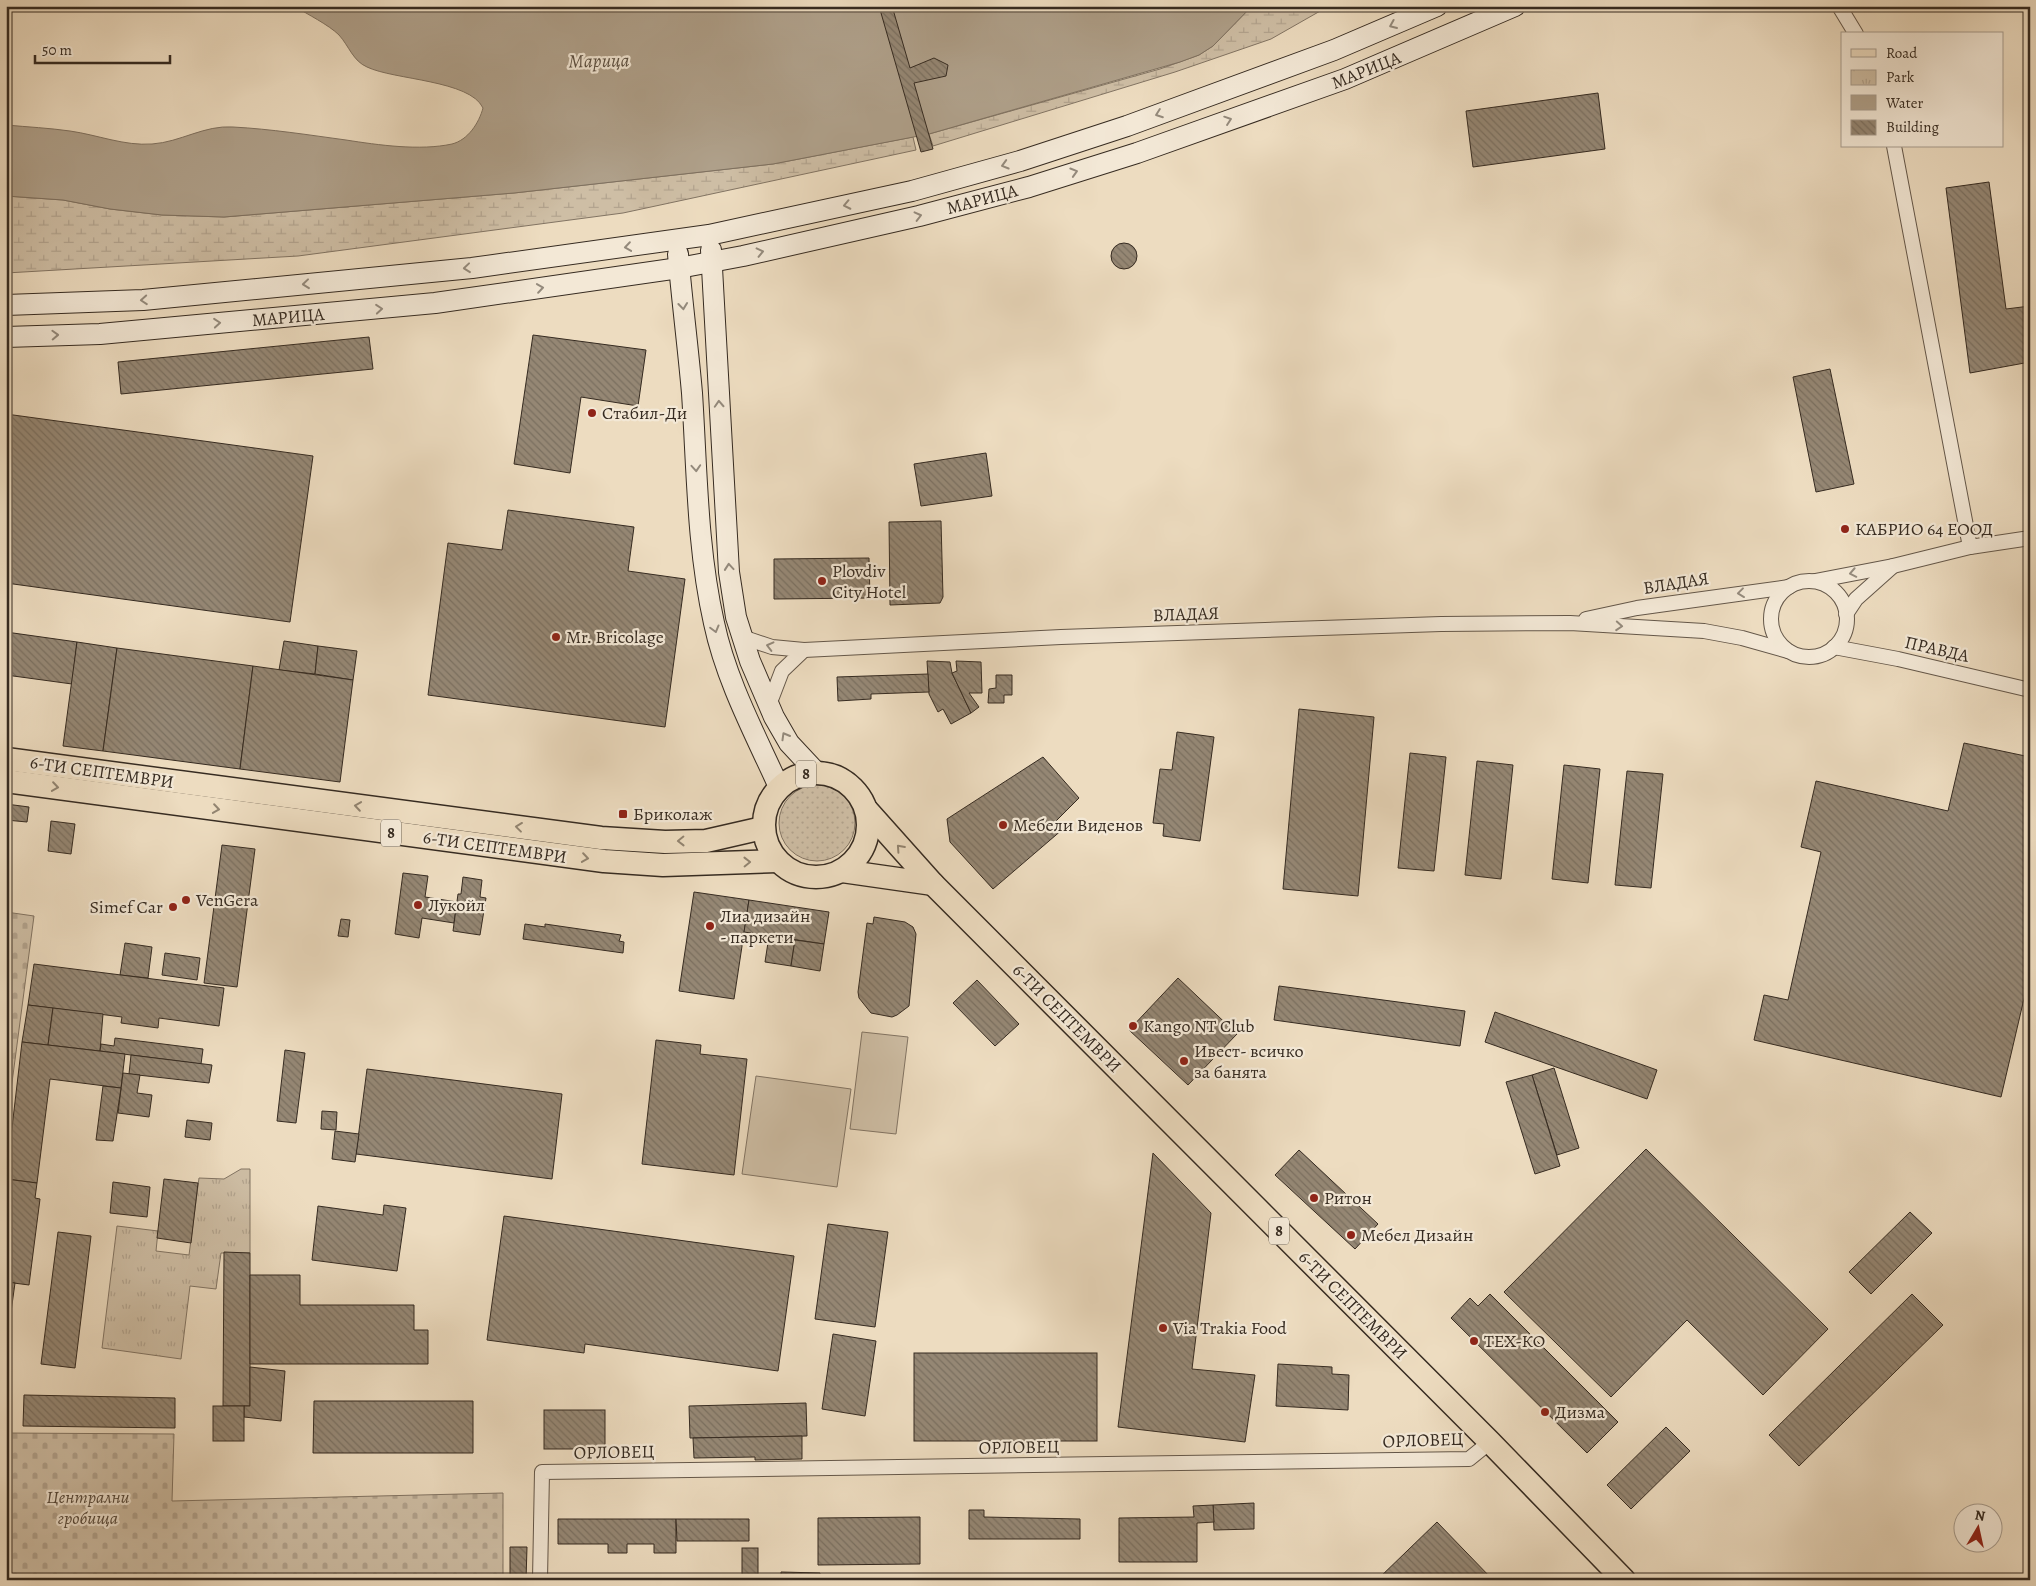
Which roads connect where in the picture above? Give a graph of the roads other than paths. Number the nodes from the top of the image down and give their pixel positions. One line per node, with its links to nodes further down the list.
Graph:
1 (1437, 6): 6 (street, МАРИЦА, one-way to 6)
2 (1515, 6): 8 (street, МАРИЦА, one-way to 2)
3 (1839, 6): 4 (street)
4 (1855, 32)
5 (1894, 148): 13 (street)
6 (709, 235): 7 (street, МАРИЦА); 8 (street)
7 (677, 240): 9 (street); 10 (street, МАРИЦА, one-way to 10)
8 (712, 263): 9 (street, МАРИЦА); 19 (street, one-way to 8)
9 (679, 268): 11 (street, МАРИЦА, one-way to 9); 28 (street, one-way to 28)
10 (6, 305)
11 (6, 337)
12 (2030, 538): 13 (street, ВЛАДАЯ)
13 (1970, 548): 14 (street, ВЛАДАЯ)
14 (1893, 566): 15 (street, ВЛАДАЯ, one-way to 15); 17 (street, ВЛАДАЯ)
15 (1814, 582): 16 (street, ВЛАДАЯ); 17 (street)
16 (1789, 587): 18 (street, ВЛАДАЯ, one-way to 18); 22 (street)
17 (1846, 614): 20 (street, ВЛАДАЯ)
18 (1570, 623): 21 (street, ВЛАДАЯ); 22 (street, ВЛАДАЯ, one-way to 22)
19 (742, 637): 21 (street, ВЛАДАЯ, one-way to 19); 24 (street)
20 (1834, 647): 22 (street, ВЛАДАЯ); 23 (street, ПРАВДА)
21 (804, 650): 24 (street)
22 (1788, 651)
23 (2030, 690)
24 (769, 705): 26 (street, one-way to 24)
25 (6, 759): 30 (main road, 6-ТИ СЕПТЕМВРИ / 8, one-way to 25)
26 (817, 773): 28 (main road, 8); 29 (main road, 8)
27 (6, 781): 31 (main road, 6-ТИ СЕПТЕМВРИ / 8, one-way to 31)
28 (779, 787): 30 (main road, 8)
29 (866, 809): 32 (main road); 33 (main road, 6-ТИ СЕПТЕМВРИ / 8, one-way to 29)
30 (763, 828): 31 (main road, 8)
31 (777, 861): 32 (main road)
32 (842, 870): 33 (main road)
33 (933, 884): 34 (main road, 6-ТИ СЕПТЕМВРИ / 8)
34 (1490, 1442): 35 (street, ОРЛОВЕЦ); 36 (main road, 6-ТИ СЕПТЕМВРИ / 8)
35 (540, 1580)
36 (1624, 1580)

